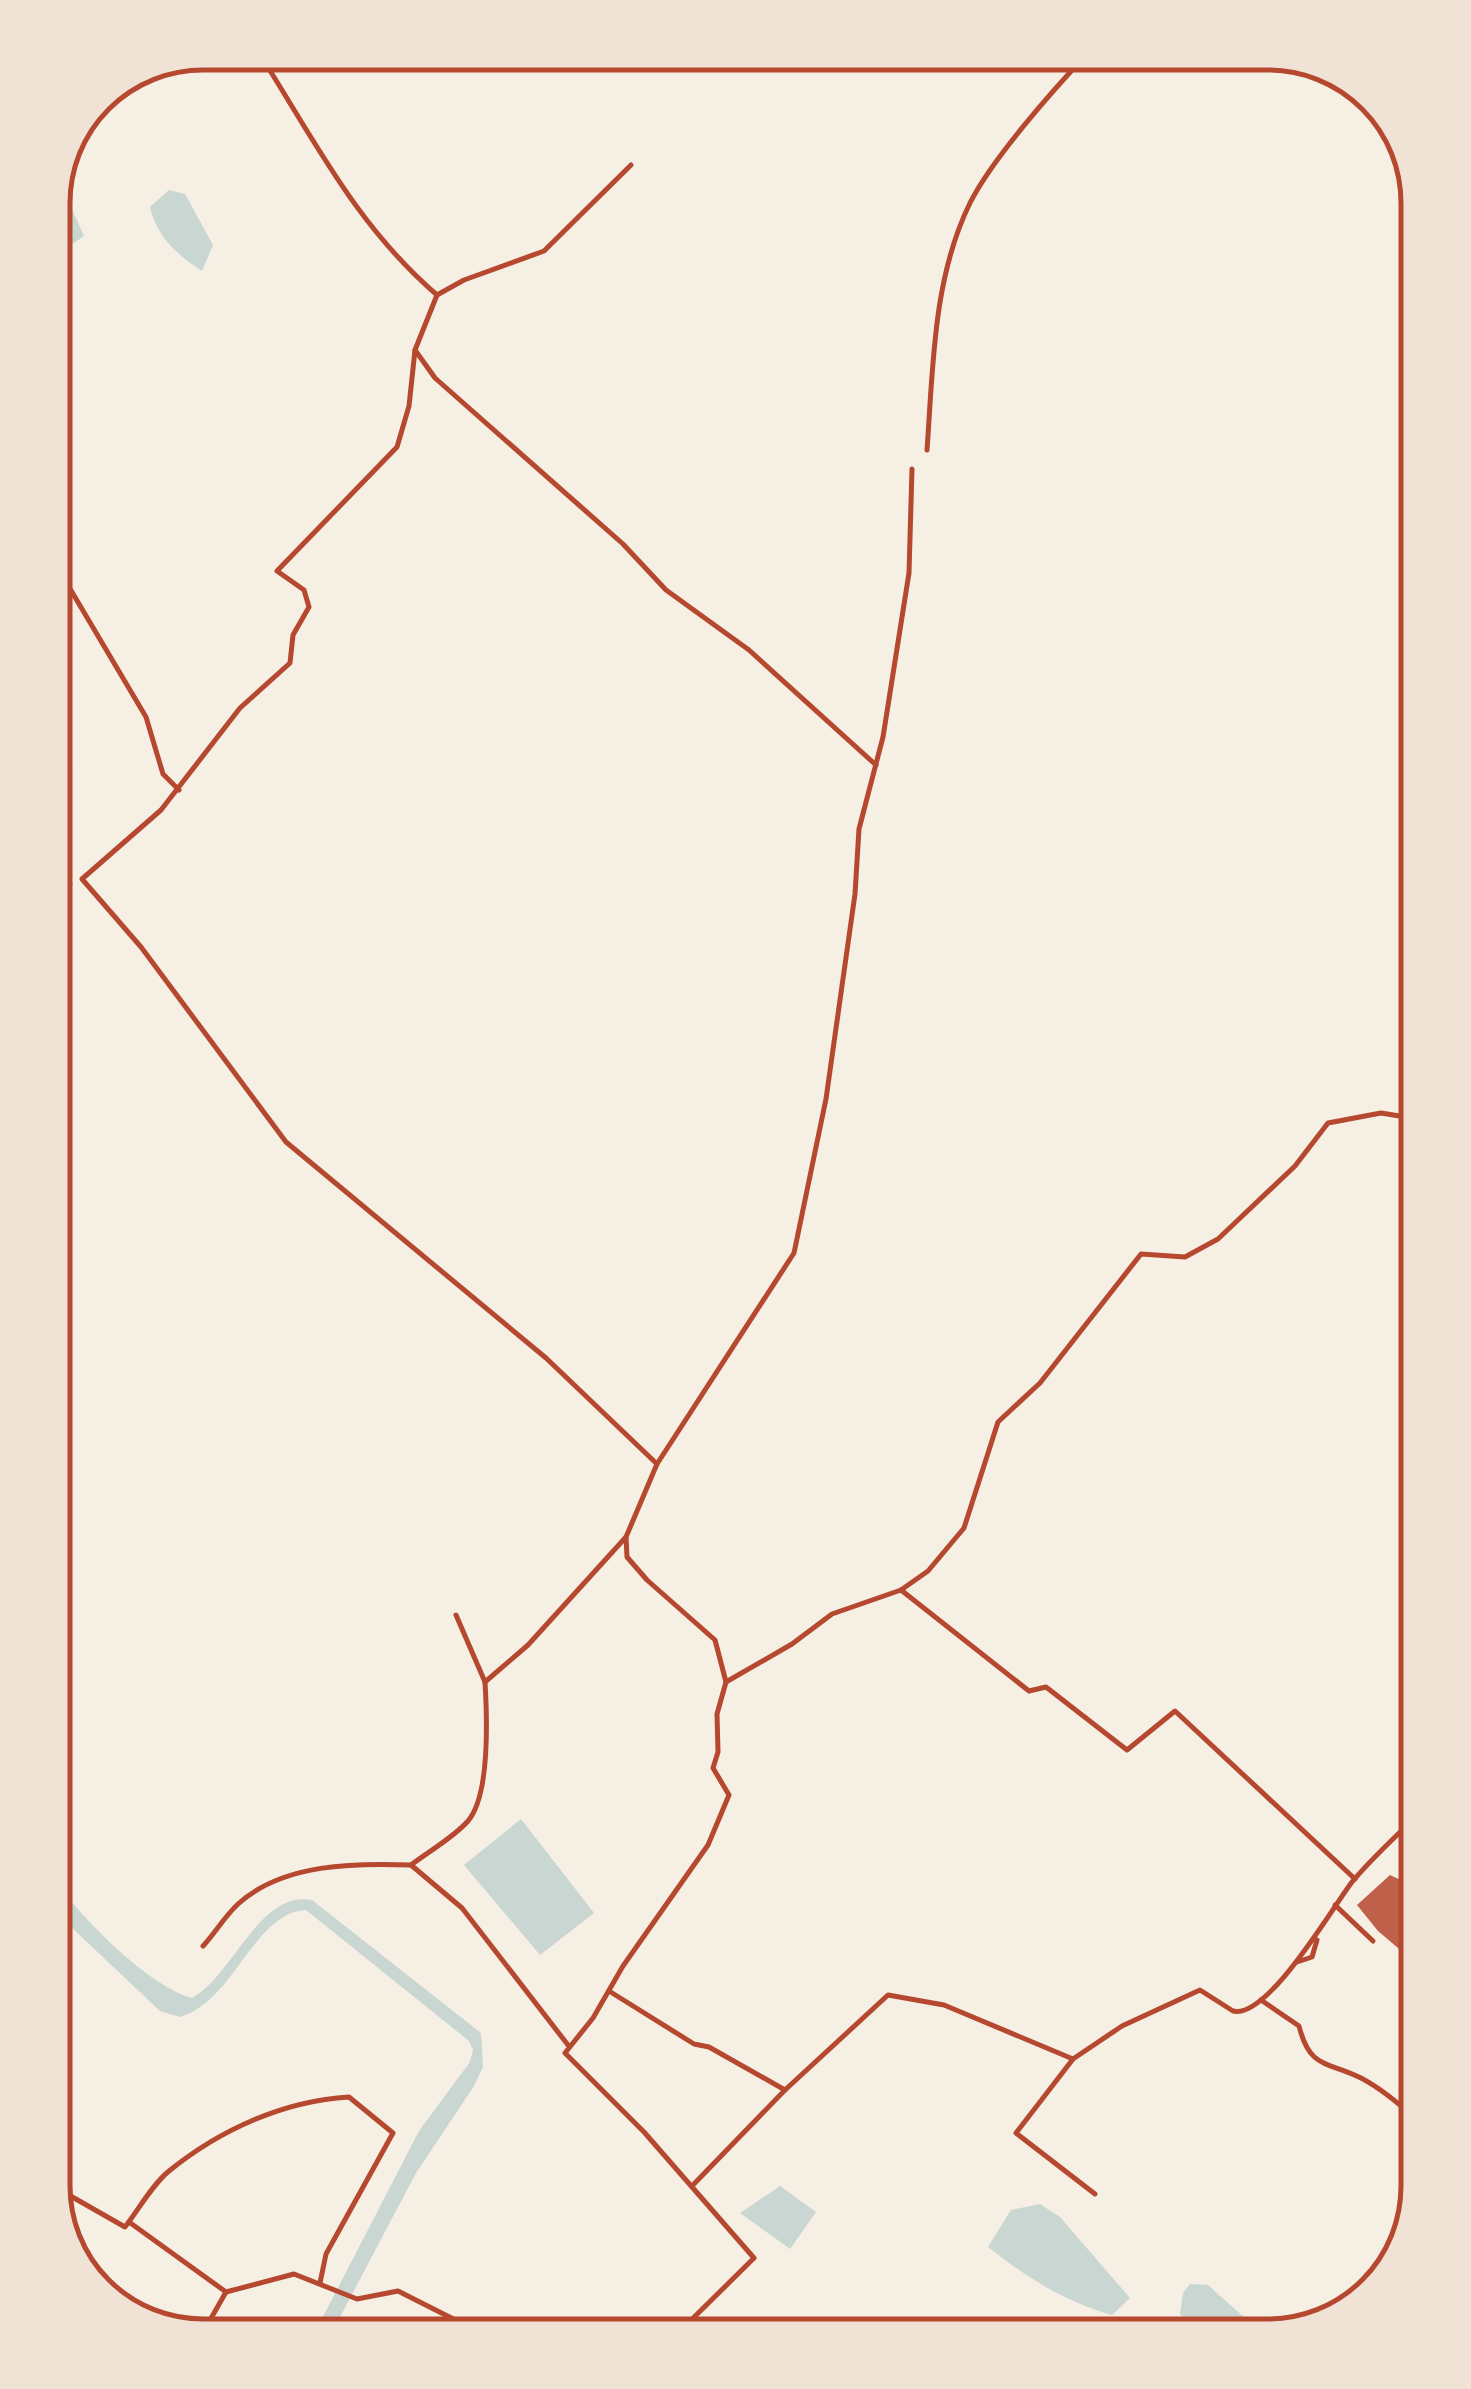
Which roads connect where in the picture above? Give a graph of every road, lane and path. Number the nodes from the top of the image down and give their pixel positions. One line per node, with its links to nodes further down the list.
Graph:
1 (270, 70): 4 (street)
2 (1073, 70): 6 (street)
3 (631, 165): 4 (street)
4 (437, 295): 5 (street)
5 (415, 350): 9 (street); 10 (street)
6 (928, 450)
7 (912, 469): 9 (street)
8 (70, 589): 10 (street)
9 (876, 765): 12 (street)
10 (179, 790): 12 (street)
11 (1401, 1117): 14 (street)
12 (657, 1464): 13 (street)
13 (626, 1537): 16 (street); 17 (street)
14 (901, 1590): 17 (street); 20 (street)
15 (456, 1615): 16 (street)
16 (485, 1682): 19 (street)
17 (726, 1682): 24 (street)
18 (1401, 1832): 20 (street)
19 (412, 1865): 23 (street); 26 (street)
20 (1355, 1879): 21 (street)
21 (1335, 1905): 22 (street); 25 (street)
22 (1373, 1942)
23 (203, 1946)
24 (609, 1991): 26 (street); 28 (street)
25 (1261, 2000): 27 (street); 29 (street)
26 (568, 2045): 30 (street)
27 (1073, 2059): 28 (street); 31 (street)
28 (784, 2090): 30 (street)
29 (1401, 2108)
30 (692, 2186): 38 (street)
31 (1095, 2194)
32 (71, 2197): 33 (street)
33 (129, 2222): 34 (street); 35 (street)
34 (320, 2283): 35 (street); 37 (street)
35 (226, 2292): 36 (street)
36 (211, 2319)
37 (453, 2319)
38 (692, 2319)

